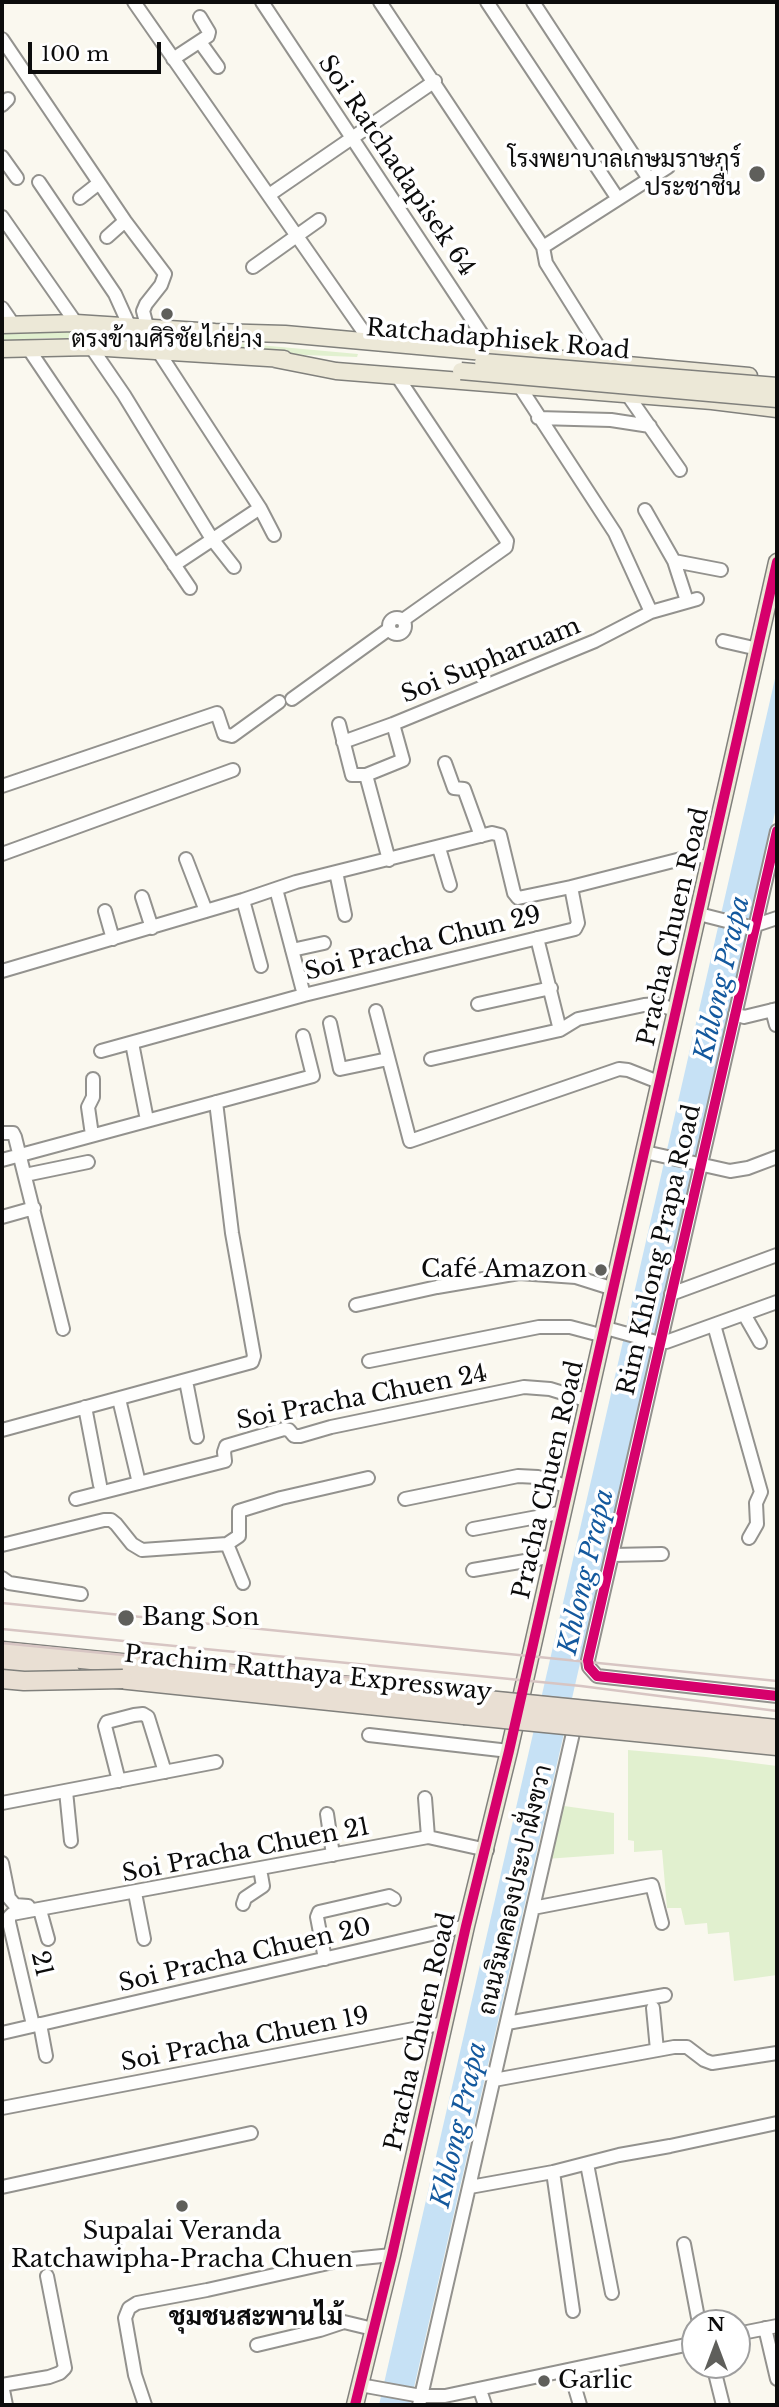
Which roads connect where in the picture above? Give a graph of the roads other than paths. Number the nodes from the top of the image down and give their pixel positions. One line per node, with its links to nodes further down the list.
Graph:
1 (134, 2): 9 (street)
2 (262, 2): 12 (street, Soi Ratchadapisek 64)
3 (380, 2): 11 (street)
4 (487, 2): 21 (street)
5 (533, 2): 16 (street)
6 (200, 17): 8 (street)
7 (2, 39): 18 (street)
8 (200, 42): 9 (street); 10 (street)
9 (173, 59): 19 (street)
10 (201, 67)
11 (435, 81): 12 (street); 27 (street)
12 (352, 138): 19 (street); 40 (street, Soi Ratchadapisek 64)
13 (2, 157): 15 (street)
14 (668, 167): 16 (street)
15 (17, 178)
16 (649, 179): 21 (street)
17 (39, 182): 32 (street)
18 (99, 183): 20 (street); 24 (street)
19 (269, 195): 25 (street)
20 (80, 198)
21 (618, 199): 27 (street)
22 (2, 216): 30 (street)
23 (319, 220): 25 (street)
24 (125, 221): 26 (street); 33 (street)
25 (297, 236): 28 (street); 35 (street)
26 (107, 237)
27 (543, 247): 42 (street)
28 (253, 267)
29 (2, 309): 31 (street)
30 (76, 323): 31 (main road, Ratchadaphisek Road); 32 (main road, Ratchadaphisek Road)
31 (7, 325)
32 (129, 325): 33 (main road, Ratchadaphisek Road)
33 (147, 326): 34 (main road, Ratchadaphisek Road)
34 (215, 332): 35 (main road, Ratchadaphisek Road); 43 (main road, Ratchadaphisek Road)
35 (370, 341): 40 (main road, Ratchadaphisek Road)
36 (91, 347): 37 (main road, Ratchadaphisek Road); 39 (main road, Ratchadaphisek Road); 59 (street)
37 (28, 348): 38 (main road, Ratchadaphisek Road); 62 (street)
38 (2, 349)
39 (158, 351): 41 (main road, Ratchadaphisek Road); 56 (street)
40 (495, 354): 42 (main road, Ratchadaphisek Road)
41 (275, 359): 43 (main road, Ratchadaphisek Road); 45 (main road, Ratchadaphisek Road)
42 (608, 362): 44 (main road, Ratchadaphisek Road)
43 (462, 365): 47 (main road, Ratchadaphisek Road, bridge); 51 (main road, Ratchadaphisek Road, bridge)
44 (676, 369): 46 (main road, Ratchadaphisek Road); 50 (main road)
45 (397, 376): 48 (main road, Ratchadaphisek Road); 75 (street)
46 (777, 379)
47 (777, 386)
48 (520, 387): 49 (main road, Ratchadaphisek Road); 53 (street)
49 (627, 394): 50 (main road, Ratchadaphisek Road); 54 (street)
50 (671, 398): 52 (main road, Ratchadaphisek Road)
51 (777, 399)
52 (777, 409)
53 (538, 418): 54 (street); 66 (street)
54 (650, 426): 55 (street)
55 (680, 470)
56 (260, 508): 58 (street); 59 (street)
57 (645, 510): 60 (street)
58 (274, 535)
59 (212, 539): 62 (street); 63 (street)
60 (674, 561): 64 (street); 66 (street, Soi Supharuam)
61 (777, 562): 68 (main road, Pracha Chuen Road)
62 (174, 565): 65 (street)
63 (234, 567)
64 (721, 570)
65 (190, 588)
66 (651, 612): 70 (street, Soi Supharuam)
67 (723, 641): 68 (street)
68 (758, 649): 80 (main road, Pracha Chuen Road)
69 (339, 723): 71 (street)
70 (393, 724): 71 (street, Soi Supharuam); 74 (street)
71 (343, 742): 74 (street)
72 (445, 763): 77 (street)
73 (233, 770): 79 (street)
74 (366, 775): 82 (street)
75 (2, 786)
76 (777, 831): 94 (street, Rim Khlong Prapa Road)
77 (486, 834): 78 (street); 85 (street)
78 (439, 848): 82 (street); 84 (street)
79 (2, 853)
80 (711, 858): 85 (street, Soi Pracha Chun 29); 92 (main road, Pracha Chuen Road)
81 (186, 859): 90 (street)
82 (388, 860): 83 (street)
83 (336, 872): 86 (street); 91 (street)
84 (450, 886)
85 (571, 887): 96 (street, Soi Pracha Chun 29)
86 (276, 889): 88 (street); 99 (street)
87 (142, 897): 95 (street)
88 (243, 900): 90 (street); 100 (street)
89 (105, 911): 97 (street)
90 (206, 911): 95 (street)
91 (345, 915)
92 (705, 915): 94 (street); 107 (main road, Pracha Chuen Road)
93 (777, 919): 94 (street)
94 (753, 927): 108 (street, Rim Khlong Prapa Road)
95 (152, 928): 97 (street)
96 (537, 938): 102 (street); 103 (street, Soi Pracha Chun 29)
97 (113, 939): 101 (street)
98 (324, 943): 99 (street)
99 (292, 950): 103 (street)
100 (261, 966)
101 (2, 971)
102 (551, 988): 104 (street); 111 (street)
103 (304, 995): 113 (street, Soi Pracha Chun 29)
104 (478, 1004)
105 (775, 1010): 108 (street); 110 (street)
106 (376, 1011): 115 (street)
107 (677, 1012): 111 (street); 118 (main road, Pracha Chuen Road)
108 (735, 1014): 128 (street, Rim Khlong Prapa Road)
109 (331, 1023): 115 (street)
110 (776, 1025)
111 (560, 1030): 116 (street)
112 (303, 1036): 119 (street)
113 (132, 1043): 114 (street, Soi Pracha Chun 29); 120 (street)
114 (101, 1051)
115 (388, 1059): 118 (street)
116 (431, 1059)
117 (93, 1079): 122 (street)
118 (661, 1083): 123 (main road, Pracha Chuen Road)
119 (216, 1102): 120 (street); 144 (street)
120 (147, 1120): 122 (street)
121 (2, 1133): 124 (street)
122 (92, 1135): 124 (street)
123 (645, 1152): 128 (street); 133 (main road, Pracha Chuen Road)
124 (20, 1155): 126 (street); 129 (street)
125 (777, 1158): 128 (street)
126 (2, 1160)
127 (88, 1162): 129 (street)
128 (700, 1165): 134 (street, Rim Khlong Prapa Road)
129 (25, 1175): 130 (street)
130 (34, 1208): 131 (street); 139 (street)
131 (2, 1217)
132 (777, 1255): 134 (street)
133 (614, 1289): 136 (street); 140 (main road, Pracha Chuen Road)
134 (671, 1294): 142 (street, Rim Khlong Prapa Road)
135 (777, 1302): 137 (street)
136 (356, 1305)
137 (744, 1314): 138 (street); 141 (street)
138 (714, 1325): 142 (street); 158 (street)
139 (63, 1329)
140 (605, 1332): 142 (street); 143 (street); 146 (main road, Pracha Chuen Road)
141 (760, 1342)
142 (658, 1343): 162 (street, Rim Khlong Prapa Road)
143 (369, 1361)
144 (186, 1381): 145 (street); 149 (street)
145 (119, 1399): 147 (street); 151 (street)
146 (589, 1401): 151 (street, Soi Pracha Chuen 24); 153 (main road, Pracha Chuen Road)
147 (85, 1407): 148 (street); 152 (street)
148 (2, 1430)
149 (197, 1437)
150 (368, 1478): 159 (street)
151 (139, 1483): 154 (street, Soi Pracha Chuen 24)
152 (100, 1485)
153 (569, 1487): 155 (street); 156 (main road, Pracha Chuen Road)
154 (76, 1499)
155 (405, 1499)
156 (564, 1512): 157 (street); 163 (main road, Pracha Chuen Road)
157 (473, 1529)
158 (749, 1538)
159 (227, 1544): 160 (street); 166 (street)
160 (2, 1545)
161 (662, 1554): 162 (street)
162 (612, 1555): 172 (street, Rim Khlong Prapa Road)
163 (554, 1556): 164 (street); 174 (main road, Pracha Chuen Road)
164 (473, 1570)
165 (2, 1578): 167 (street)
166 (243, 1583)
167 (81, 1594)
168 (2, 1651): 175 (highway, Prachim Ratthaya Expressway, bridge)
169 (2, 1668): 171 (highway, Prachim Ratthaya Expressway, bridge)
170 (2, 1677): 171 (highway, bridge); 174 (street)
171 (123, 1679): 177 (highway, Prachim Ratthaya Expressway, bridge)
172 (777, 1696)
173 (578, 1712): 197 (street, ถนนริมคลองประปาฝั่งขวา)
174 (515, 1726): 178 (main road, Pracha Chuen Road)
175 (777, 1729)
176 (369, 1735): 178 (street)
177 (777, 1746)
178 (509, 1751): 188 (main road, Pracha Chuen Road)
179 (216, 1762): 180 (street)
180 (164, 1772): 181 (street); 181 (street)
181 (119, 1781): 182 (street)
182 (66, 1791): 184 (street); 187 (street)
183 (425, 1798): 186 (street)
184 (2, 1803)
185 (327, 1814): 189 (street)
186 (428, 1837): 188 (street, Soi Pracha Chuen 21); 189 (street, Soi Pracha Chuen 21)
187 (71, 1841)
188 (487, 1850): 200 (main road, Pracha Chuen Road)
189 (333, 1855): 191 (street, Soi Pracha Chuen 21)
190 (2, 1863): 192 (street)
191 (260, 1869): 193 (street, Soi Pracha Chuen 21); 195 (street)
192 (4, 1882): 196 (street)
193 (135, 1893): 196 (street, Soi Pracha Chuen 21); 201 (street)
194 (394, 1899): 205 (street)
195 (243, 1904)
196 (36, 1907): 198 (street, Soi Pracha Chuen 21); 202 (street)
197 (533, 1909): 199 (street); 209 (street, ถนนริมคลองประปาฝั่งขวา)
198 (12, 1914): 203 (street, 21)
199 (662, 1923)
200 (466, 1926): 205 (street, Soi Pracha Chuen 20); 208 (main road, Pracha Chuen Road)
201 (144, 1938)
202 (48, 1939)
203 (15, 1944): 204 (street); 210 (street, 21)
204 (2, 1948)
205 (325, 1959): 210 (street, Soi Pracha Chuen 20)
206 (665, 1995): 209 (street)
207 (653, 2008): 212 (street)
208 (444, 2023): 216 (street, Soi Pracha Chuen 19); 224 (main road, Pracha Chuen Road)
209 (507, 2023): 215 (street, ถนนริมคลองประปาฝั่งขวา)
210 (37, 2025): 211 (street, Soi Pracha Chuen 20); 214 (street, 21)
211 (2, 2033)
212 (657, 2050): 213 (street); 215 (street)
213 (777, 2053)
214 (46, 2056)
215 (494, 2080): 222 (street, ถนนริมคลองประปาฝั่งขวา)
216 (2, 2108)
217 (777, 2123): 219 (street)
218 (251, 2133): 221 (street)
219 (587, 2164): 220 (street); 226 (street)
220 (554, 2172): 222 (street); 228 (street)
221 (2, 2187)
222 (470, 2187): 240 (street, ถนนริมคลองประปาฝั่งขวา)
223 (684, 2244): 227 (street)
224 (392, 2255): 230 (main road, Pracha Chuen Road); 242 (street)
225 (47, 2276): 237 (street)
226 (612, 2292)
227 (696, 2309)
228 (573, 2311)
229 (771, 2327): 231 (street); 236 (street)
230 (373, 2329): 232 (street); 238 (main road, Pracha Chuen Road)
231 (751, 2331)
232 (257, 2345)
233 (681, 2346): 234 (street)
234 (570, 2371): 239 (street); 245 (street)
235 (716, 2379): 246 (street)
236 (777, 2379)
237 (2, 2385): 241 (street)
238 (360, 2385): 240 (street); 243 (main road, Pracha Chuen Road)
239 (480, 2390): 240 (street); 244 (street)
240 (418, 2399)
241 (6, 2405)
242 (145, 2405)
243 (355, 2405)
244 (485, 2405)
245 (580, 2405)
246 (723, 2405)

